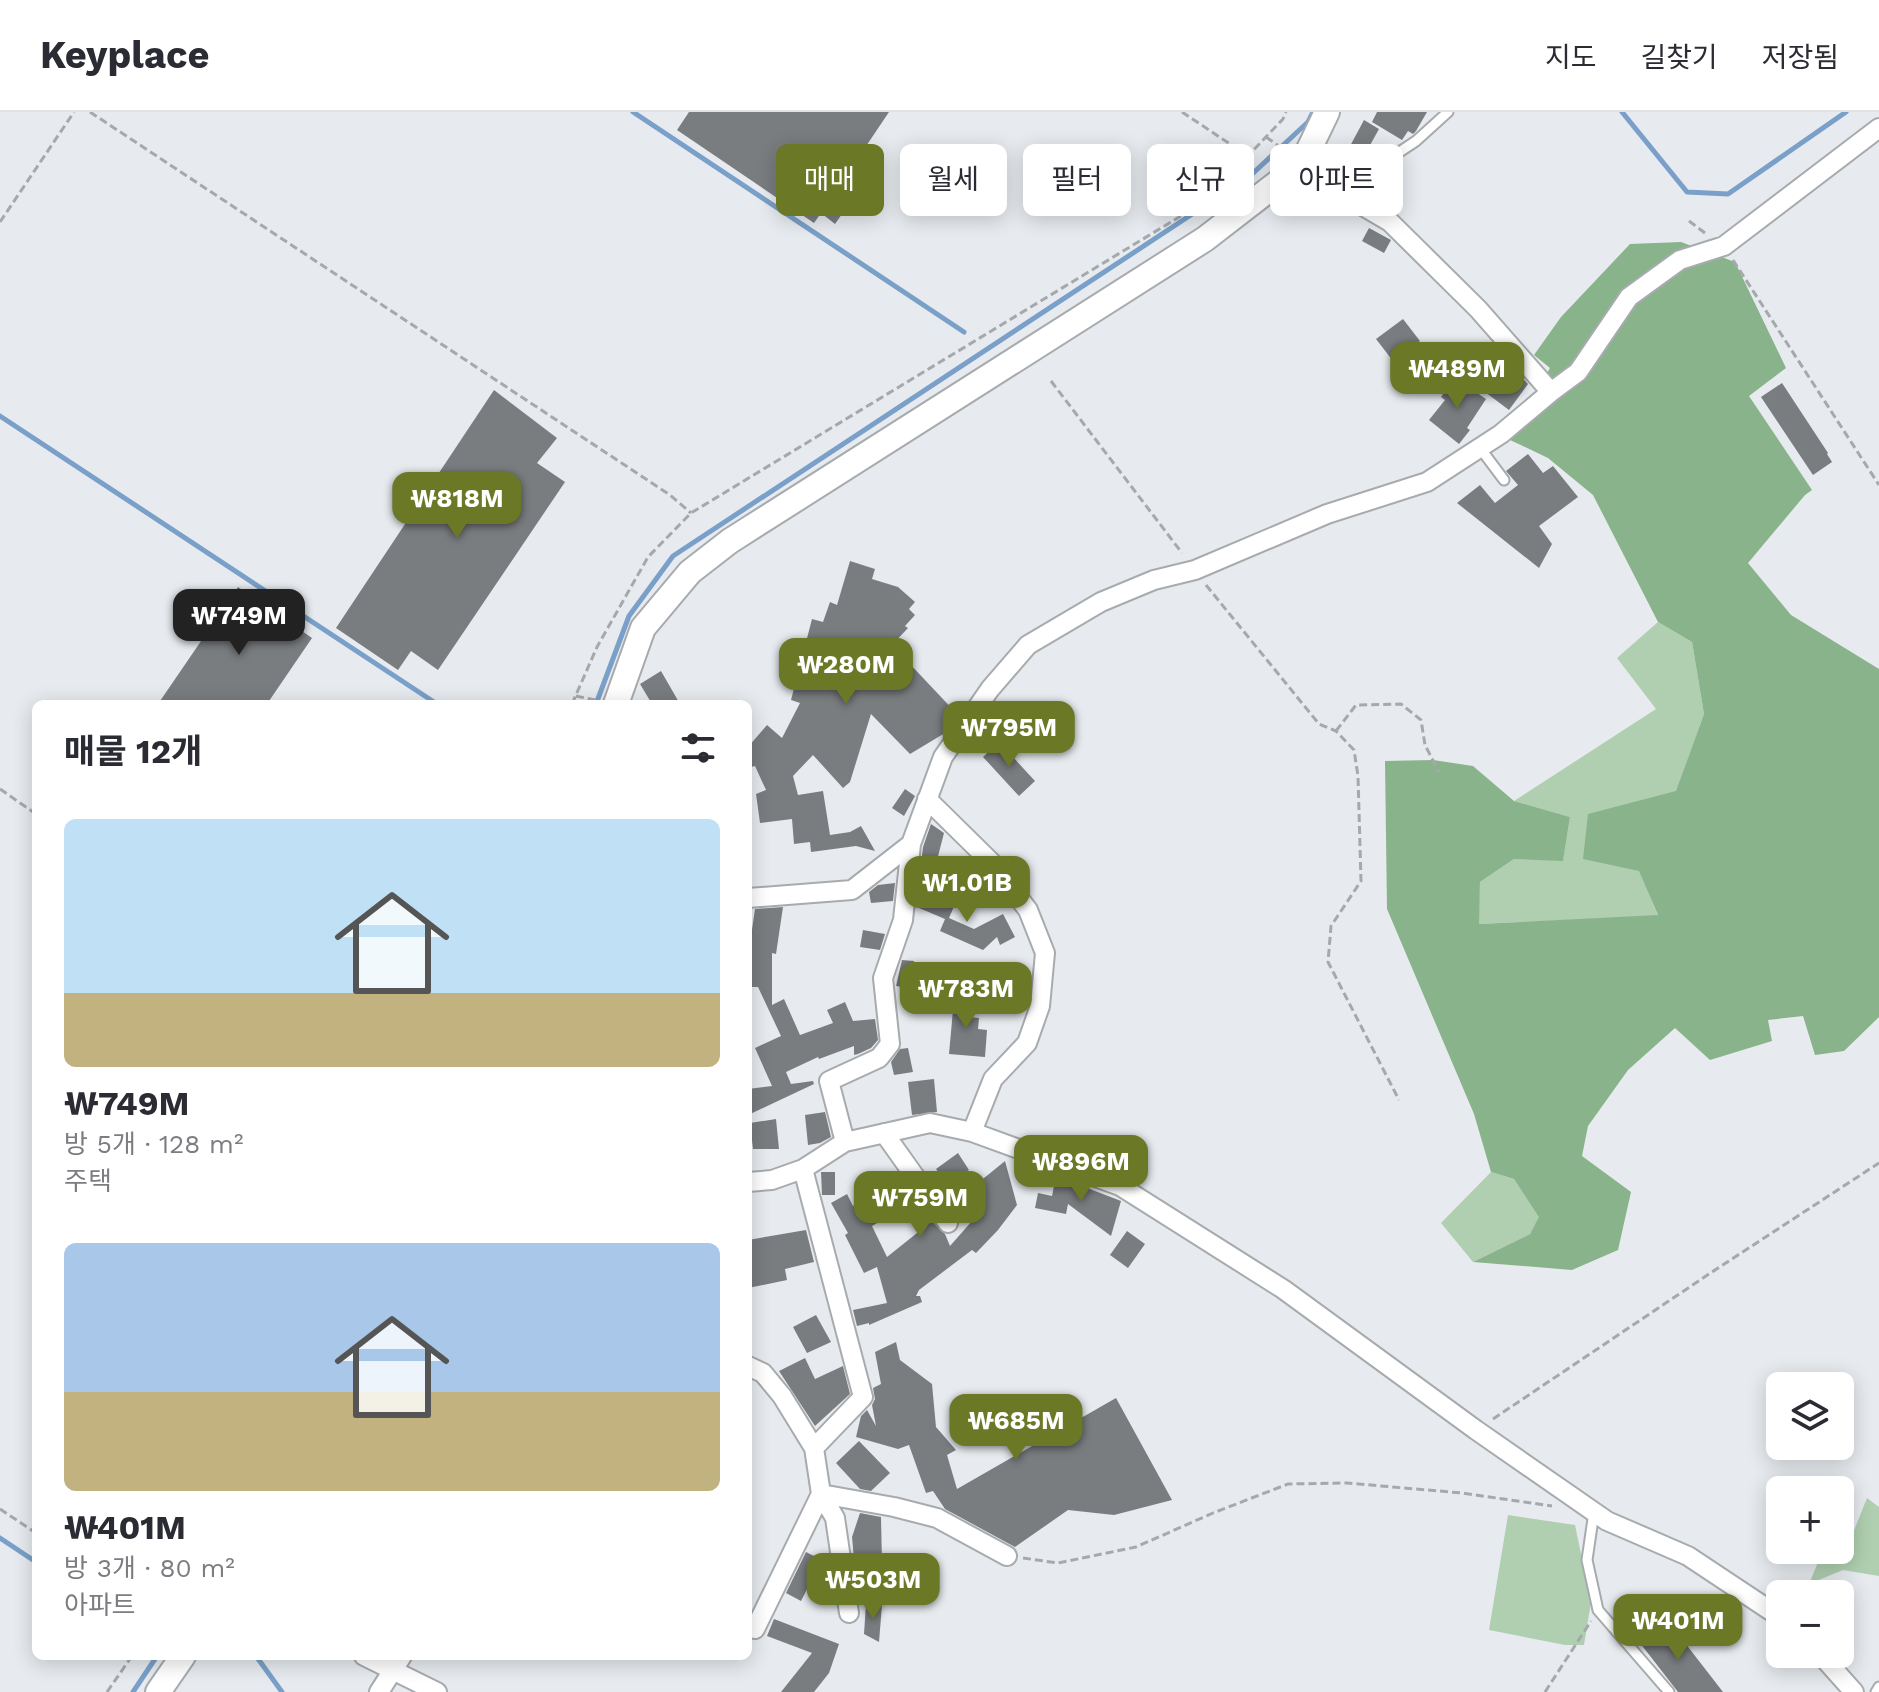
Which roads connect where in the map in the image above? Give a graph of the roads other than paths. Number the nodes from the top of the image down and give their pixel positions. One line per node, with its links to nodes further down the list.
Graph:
1 (1327, 112): 4 (street)
2 (1448, 112): 5 (lane)
3 (1879, 128): 8 (street)
4 (1307, 144)
5 (1403, 150)
6 (1270, 183): 11 (street)
7 (1380, 216): 8 (street)
8 (1551, 392): 9 (street)
9 (1480, 448): 10 (lane); 12 (street)
10 (1504, 480)
11 (621, 700)
12 (927, 799): 13 (street); 15 (street)
13 (911, 844): 14 (street); 17 (street)
14 (752, 898)
15 (972, 1132): 16 (street); 24 (street)
16 (884, 1133): 17 (street); 20 (street)
17 (845, 1142): 18 (street)
18 (803, 1169): 19 (street); 22 (street)
19 (752, 1182)
20 (948, 1223)
21 (752, 1368): 22 (street)
22 (814, 1448): 23 (street)
23 (821, 1494): 25 (street); 27 (street); 28 (street)
24 (1594, 1512): 26 (street); 35 (lane)
25 (1007, 1556)
26 (1766, 1608)
27 (849, 1613)
28 (755, 1629)
29 (180, 1660): 32 (street)
30 (398, 1664): 33 (street); 34 (street)
31 (1833, 1668): 36 (street)
32 (158, 1692)
33 (379, 1692)
34 (437, 1692)
35 (1669, 1692)
36 (1854, 1692)

